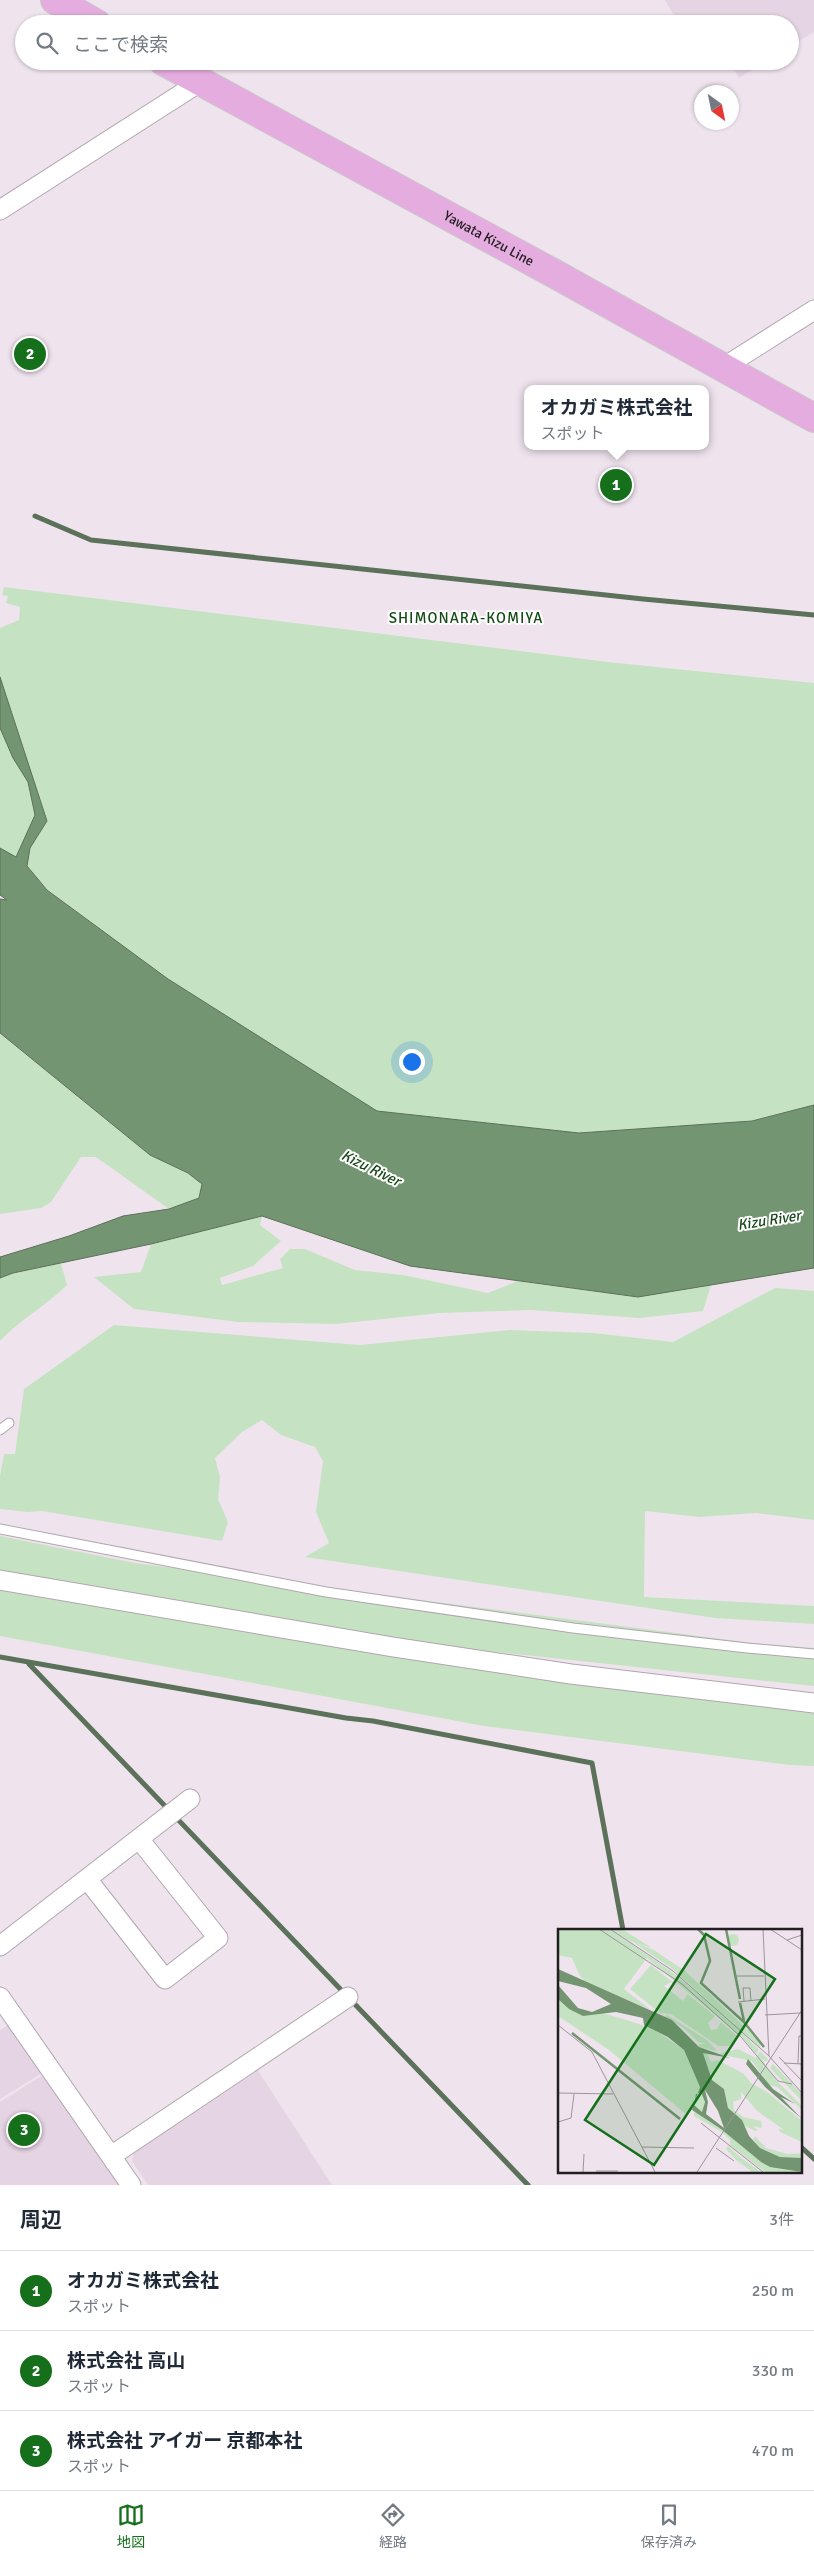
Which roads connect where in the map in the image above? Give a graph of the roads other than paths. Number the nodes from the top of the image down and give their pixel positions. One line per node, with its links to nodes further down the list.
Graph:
1 (55, 0): 2 (main road)
2 (81, 15)
3 (179, 70): 4 (main road, Yawata Kizu Line)
4 (200, 82): 5 (street); 7 (main road, Yawata Kizu Line)
5 (0, 210)
6 (814, 310): 7 (street)
7 (724, 367): 8 (main road, Yawata Kizu Line)
8 (814, 418)
9 (9, 1423): 10 (lane)
10 (0, 1430)
11 (0, 1529): 13 (lane)
12 (0, 1580): 14 (street)
13 (814, 1654)
14 (814, 1703)
15 (190, 1799): 16 (street)
16 (138, 1839): 17 (street); 17 (street)
17 (87, 1879): 18 (street)
18 (0, 1946)
19 (0, 1997): 21 (street)
20 (348, 1997): 21 (street)
21 (111, 2156): 22 (street)
22 (131, 2185)

